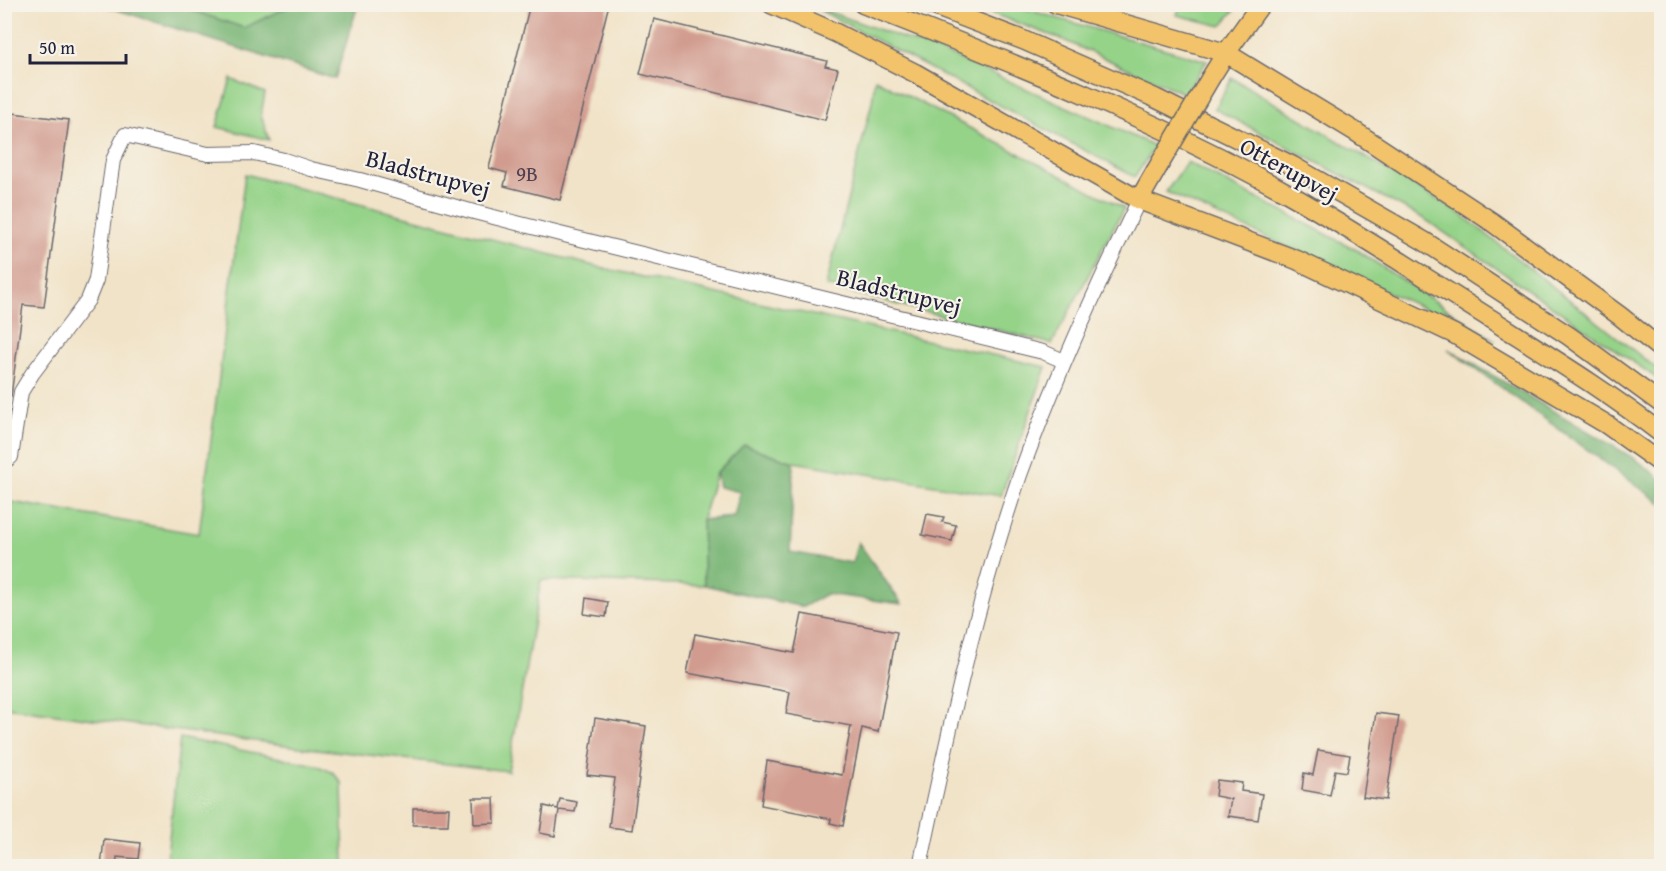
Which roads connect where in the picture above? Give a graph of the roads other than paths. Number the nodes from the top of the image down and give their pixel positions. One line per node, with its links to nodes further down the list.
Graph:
1 (771, 4): 7 (main road)
2 (863, 4): 11 (main road, Otterupvej)
3 (929, 4): 10 (main road, Otterupvej)
4 (1056, 4): 6 (main road)
5 (1261, 4): 6 (main road)
6 (1226, 53): 7 (main road, bridge); 8 (main road)
7 (1139, 200): 9 (street); 13 (main road)
8 (1662, 350)
9 (1064, 361): 12 (street, Bladstrupvej); 14 (street)
10 (1662, 404)
11 (1662, 434)
12 (4, 462)
13 (1662, 464)
14 (920, 867)

